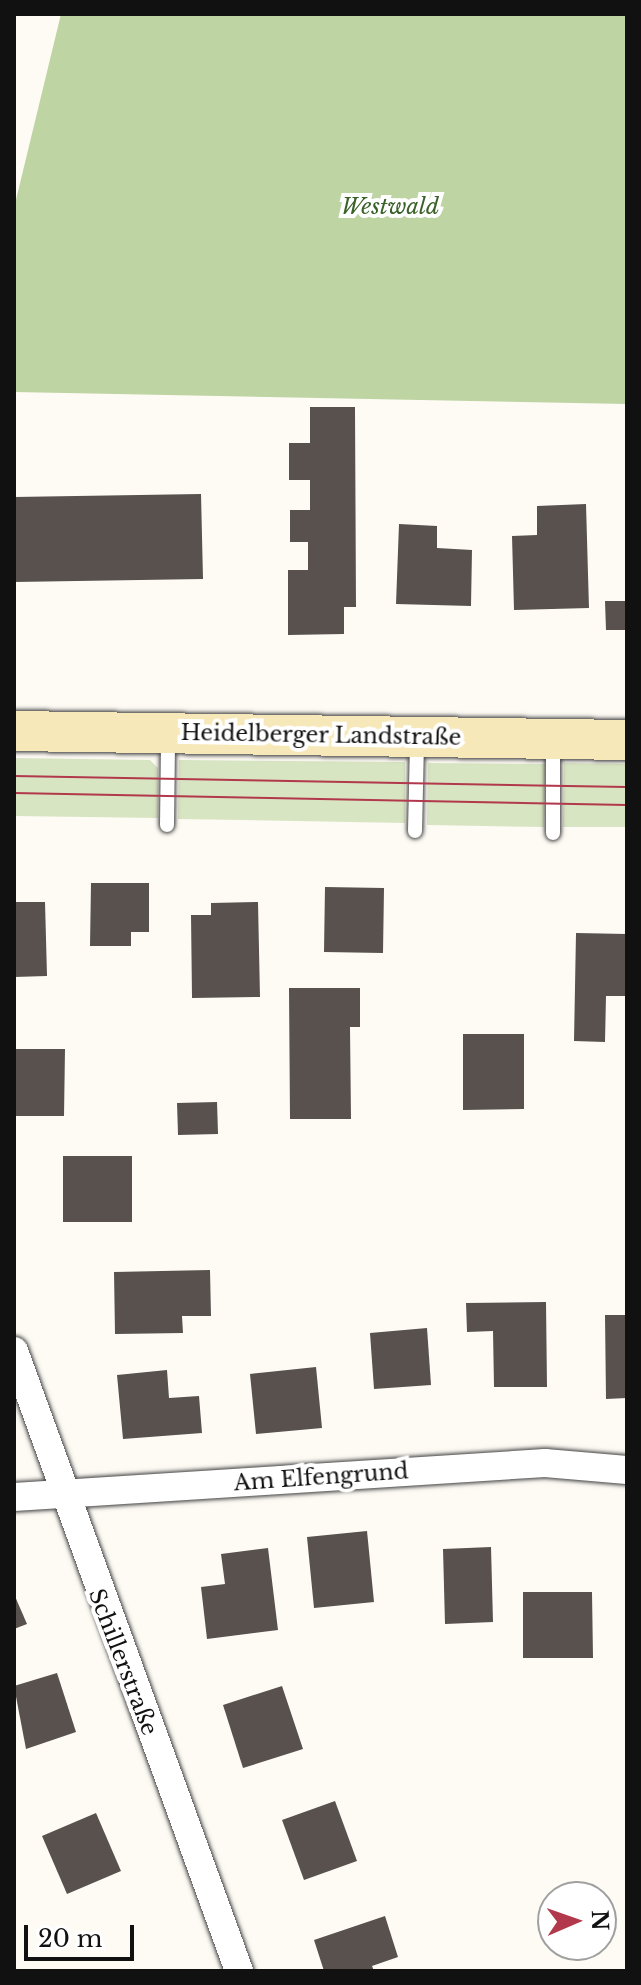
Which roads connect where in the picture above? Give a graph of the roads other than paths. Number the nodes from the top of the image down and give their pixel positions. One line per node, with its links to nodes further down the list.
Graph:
1 (14, 731): 2 (street, Heidelberger Landstraße)
2 (168, 733): 3 (street, Heidelberger Landstraße); 6 (lane)
3 (417, 736): 4 (street, Heidelberger Landstraße); 7 (lane)
4 (553, 739): 5 (street, Heidelberger Landstraße); 8 (lane)
5 (627, 740)
6 (167, 825)
7 (415, 831)
8 (553, 833)
9 (14, 1351): 11 (street, Schillerstraße)
10 (627, 1470): 11 (street, Am Elfengrund)
11 (60, 1493): 12 (street, Am Elfengrund); 13 (street, Schillerstraße)
12 (14, 1497)
13 (239, 1971)

